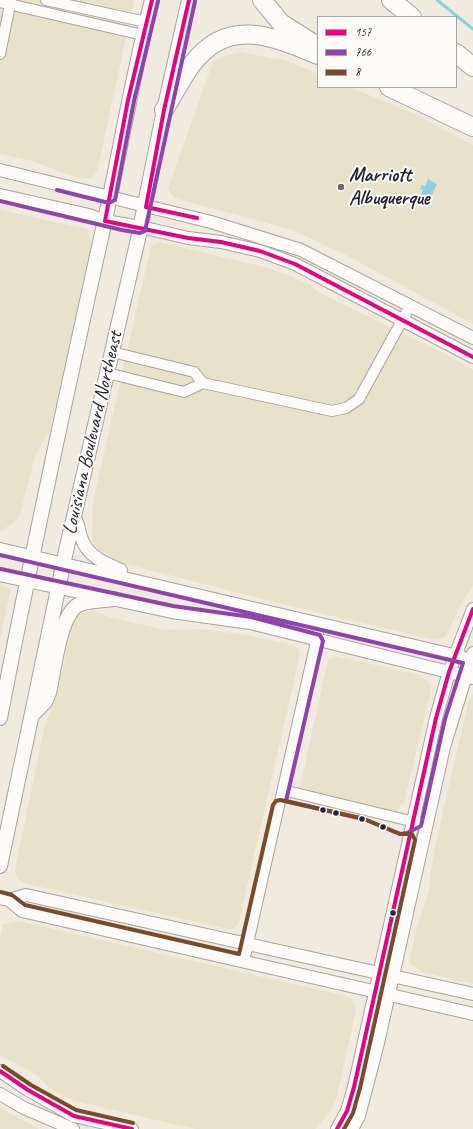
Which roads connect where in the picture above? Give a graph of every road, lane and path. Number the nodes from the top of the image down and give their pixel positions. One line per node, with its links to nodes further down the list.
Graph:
1 (46, 0): 8 (street)
2 (152, 0): 8 (main road, Louisiana Boulevard Northeast)
3 (189, 0): 15 (main road, Louisiana Boulevard Northeast)
4 (262, 0): 9 (highway)
5 (391, 0): 7 (highway)
6 (7, 2): 8 (street); 10 (street)
7 (411, 16)
8 (144, 28): 19 (main road, Louisiana Boulevard Northeast)
9 (317, 46)
10 (0, 54)
11 (457, 54): 13 (highway)
12 (317, 55): 15 (highway)
13 (473, 67)
14 (391, 88): 16 (highway)
15 (164, 110): 20 (main road, Louisiana Boulevard Northeast)
16 (473, 127)
17 (0, 170): 19 (street)
18 (0, 194): 21 (street)
19 (110, 197): 20 (street); 21 (main road, Louisiana Boulevard Northeast)
20 (146, 206): 22 (main road, Louisiana Boulevard Northeast); 23 (street)
21 (105, 221): 22 (street); 32 (main road, Louisiana Boulevard Northeast)
22 (141, 227): 24 (street); 26 (main road, Louisiana Boulevard Northeast)
23 (410, 306): 24 (street); 25 (street)
24 (402, 320): 27 (street); 29 (street)
25 (473, 338)
26 (112, 352): 28 (main road, Louisiana Boulevard Northeast); 29 (street)
27 (473, 357)
28 (107, 373): 29 (street); 30 (main road, Louisiana Boulevard Northeast)
29 (203, 383)
30 (74, 517): 33 (main road, Louisiana Boulevard Northeast); 37 (street)
31 (0, 549): 32 (street)
32 (31, 556): 33 (street); 35 (main road, Louisiana Boulevard Northeast)
33 (63, 562): 36 (main road, Louisiana Boulevard Northeast); 37 (street)
34 (0, 575): 35 (street)
35 (27, 581): 36 (street); 46 (main road, Louisiana Boulevard Northeast)
36 (58, 587): 38 (street); 47 (main road, Louisiana Boulevard Northeast)
37 (173, 588): 40 (street)
38 (114, 599): 41 (street); 47 (main road)
39 (473, 609): 42 (street)
40 (320, 624): 41 (street); 42 (street)
41 (317, 640): 44 (street); 49 (street)
42 (455, 655): 43 (street); 44 (street)
43 (472, 657): 45 (street)
44 (449, 672): 45 (street); 50 (street)
45 (470, 677): 51 (street)
46 (2, 699): 48 (main road, Louisiana Boulevard Northeast)
47 (32, 715): 52 (main road, Louisiana Boulevard Northeast)
48 (0, 718)
49 (283, 790): 50 (street); 54 (street)
50 (413, 821): 51 (street); 56 (street)
51 (428, 825): 57 (street)
52 (0, 866)
53 (4, 899): 54 (street); 55 (street)
54 (248, 944): 55 (street); 56 (street)
55 (244, 961): 58 (street)
56 (379, 972): 57 (street); 58 (street)
57 (394, 976): 59 (street); 60 (street)
58 (375, 991): 60 (street); 66 (street)
59 (473, 994)
60 (390, 995): 61 (street); 67 (street)
61 (473, 1014)
62 (0, 1071): 65 (street)
63 (0, 1094): 64 (street)
64 (73, 1129)
65 (132, 1129)
66 (337, 1129)
67 (352, 1129)

